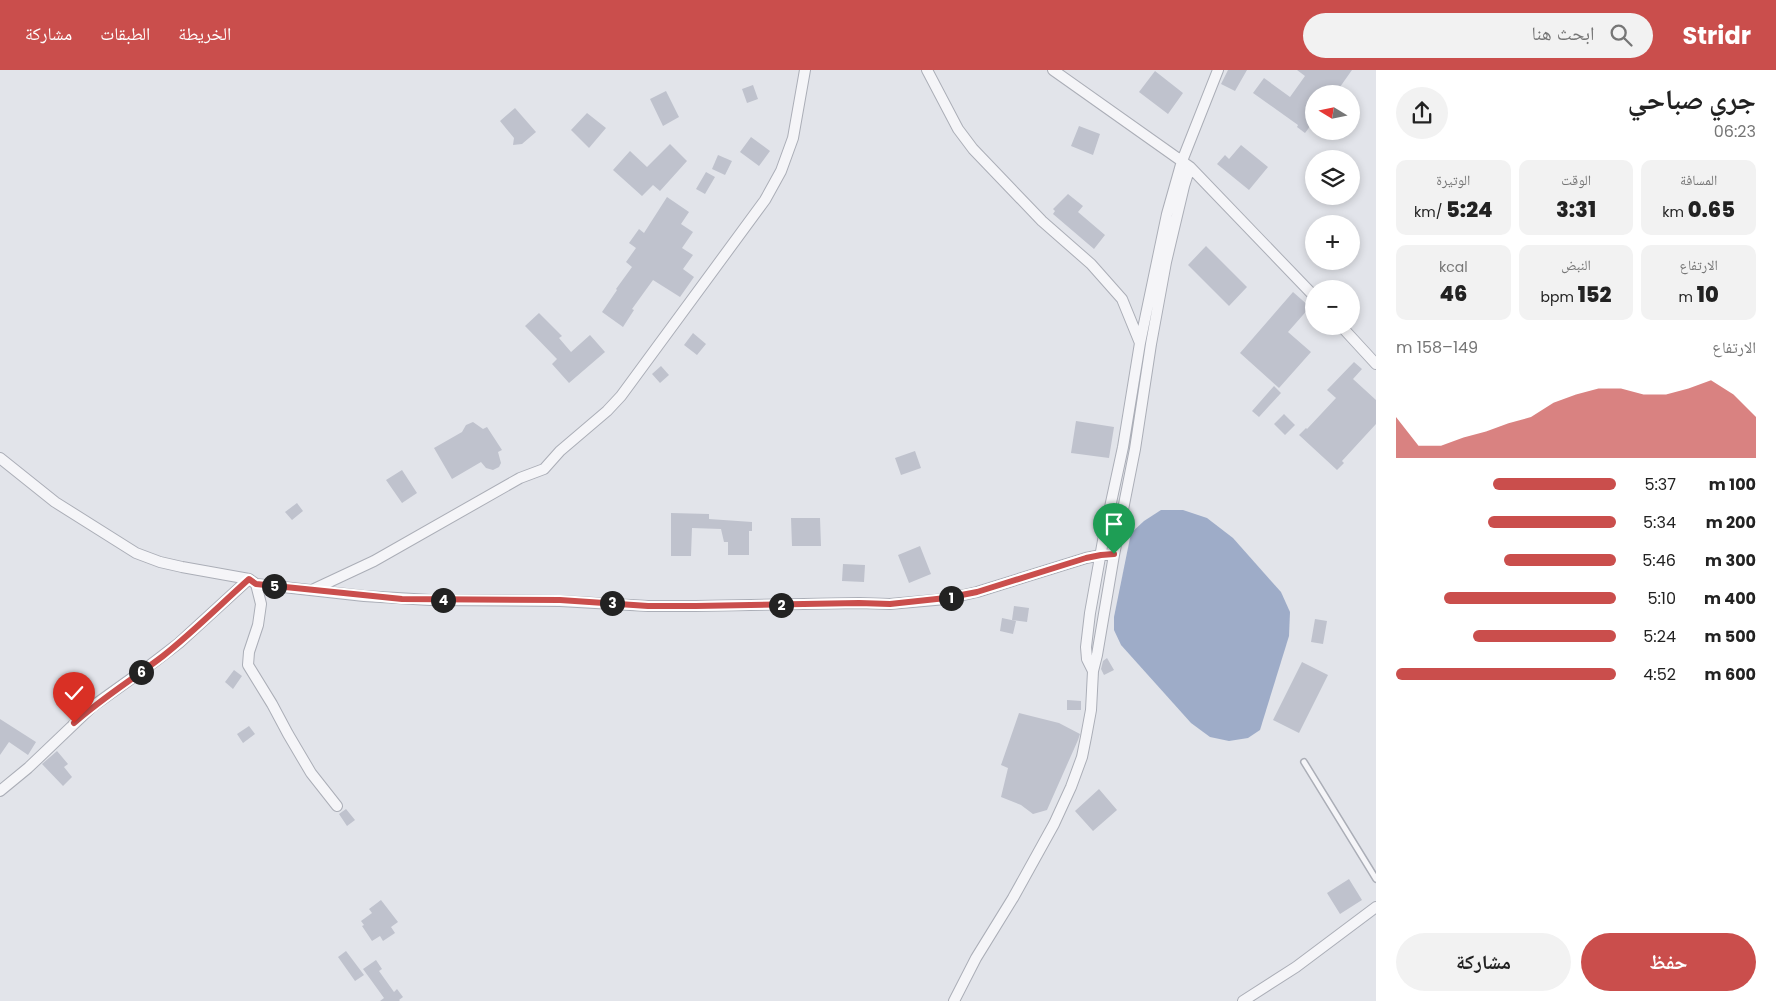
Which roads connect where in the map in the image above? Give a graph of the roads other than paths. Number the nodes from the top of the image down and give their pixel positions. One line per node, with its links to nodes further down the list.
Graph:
1 (805, 70): 17 (street)
2 (927, 70): 9 (street)
3 (1053, 70): 5 (street)
4 (1218, 70): 5 (street)
5 (1182, 161): 6 (street); 9 (street)
6 (1190, 167): 7 (street); 12 (street)
7 (1305, 287)
8 (1349, 335): 10 (street)
9 (1140, 343): 11 (street)
10 (1376, 364)
11 (1124, 447): 12 (street); 15 (street)
12 (1135, 449): 14 (street)
13 (0, 458): 16 (street)
14 (1114, 554): 15 (street); 18 (street)
15 (1101, 555): 17 (street); 18 (street)
16 (252, 581): 17 (street); 20 (street); 21 (street)
17 (311, 590)
18 (1093, 671): 24 (street)
19 (1304, 762): 22 (lane)
20 (0, 791)
21 (337, 806)
22 (1376, 879)
23 (1376, 907): 25 (street)
24 (954, 1001)
25 (1243, 1001)

